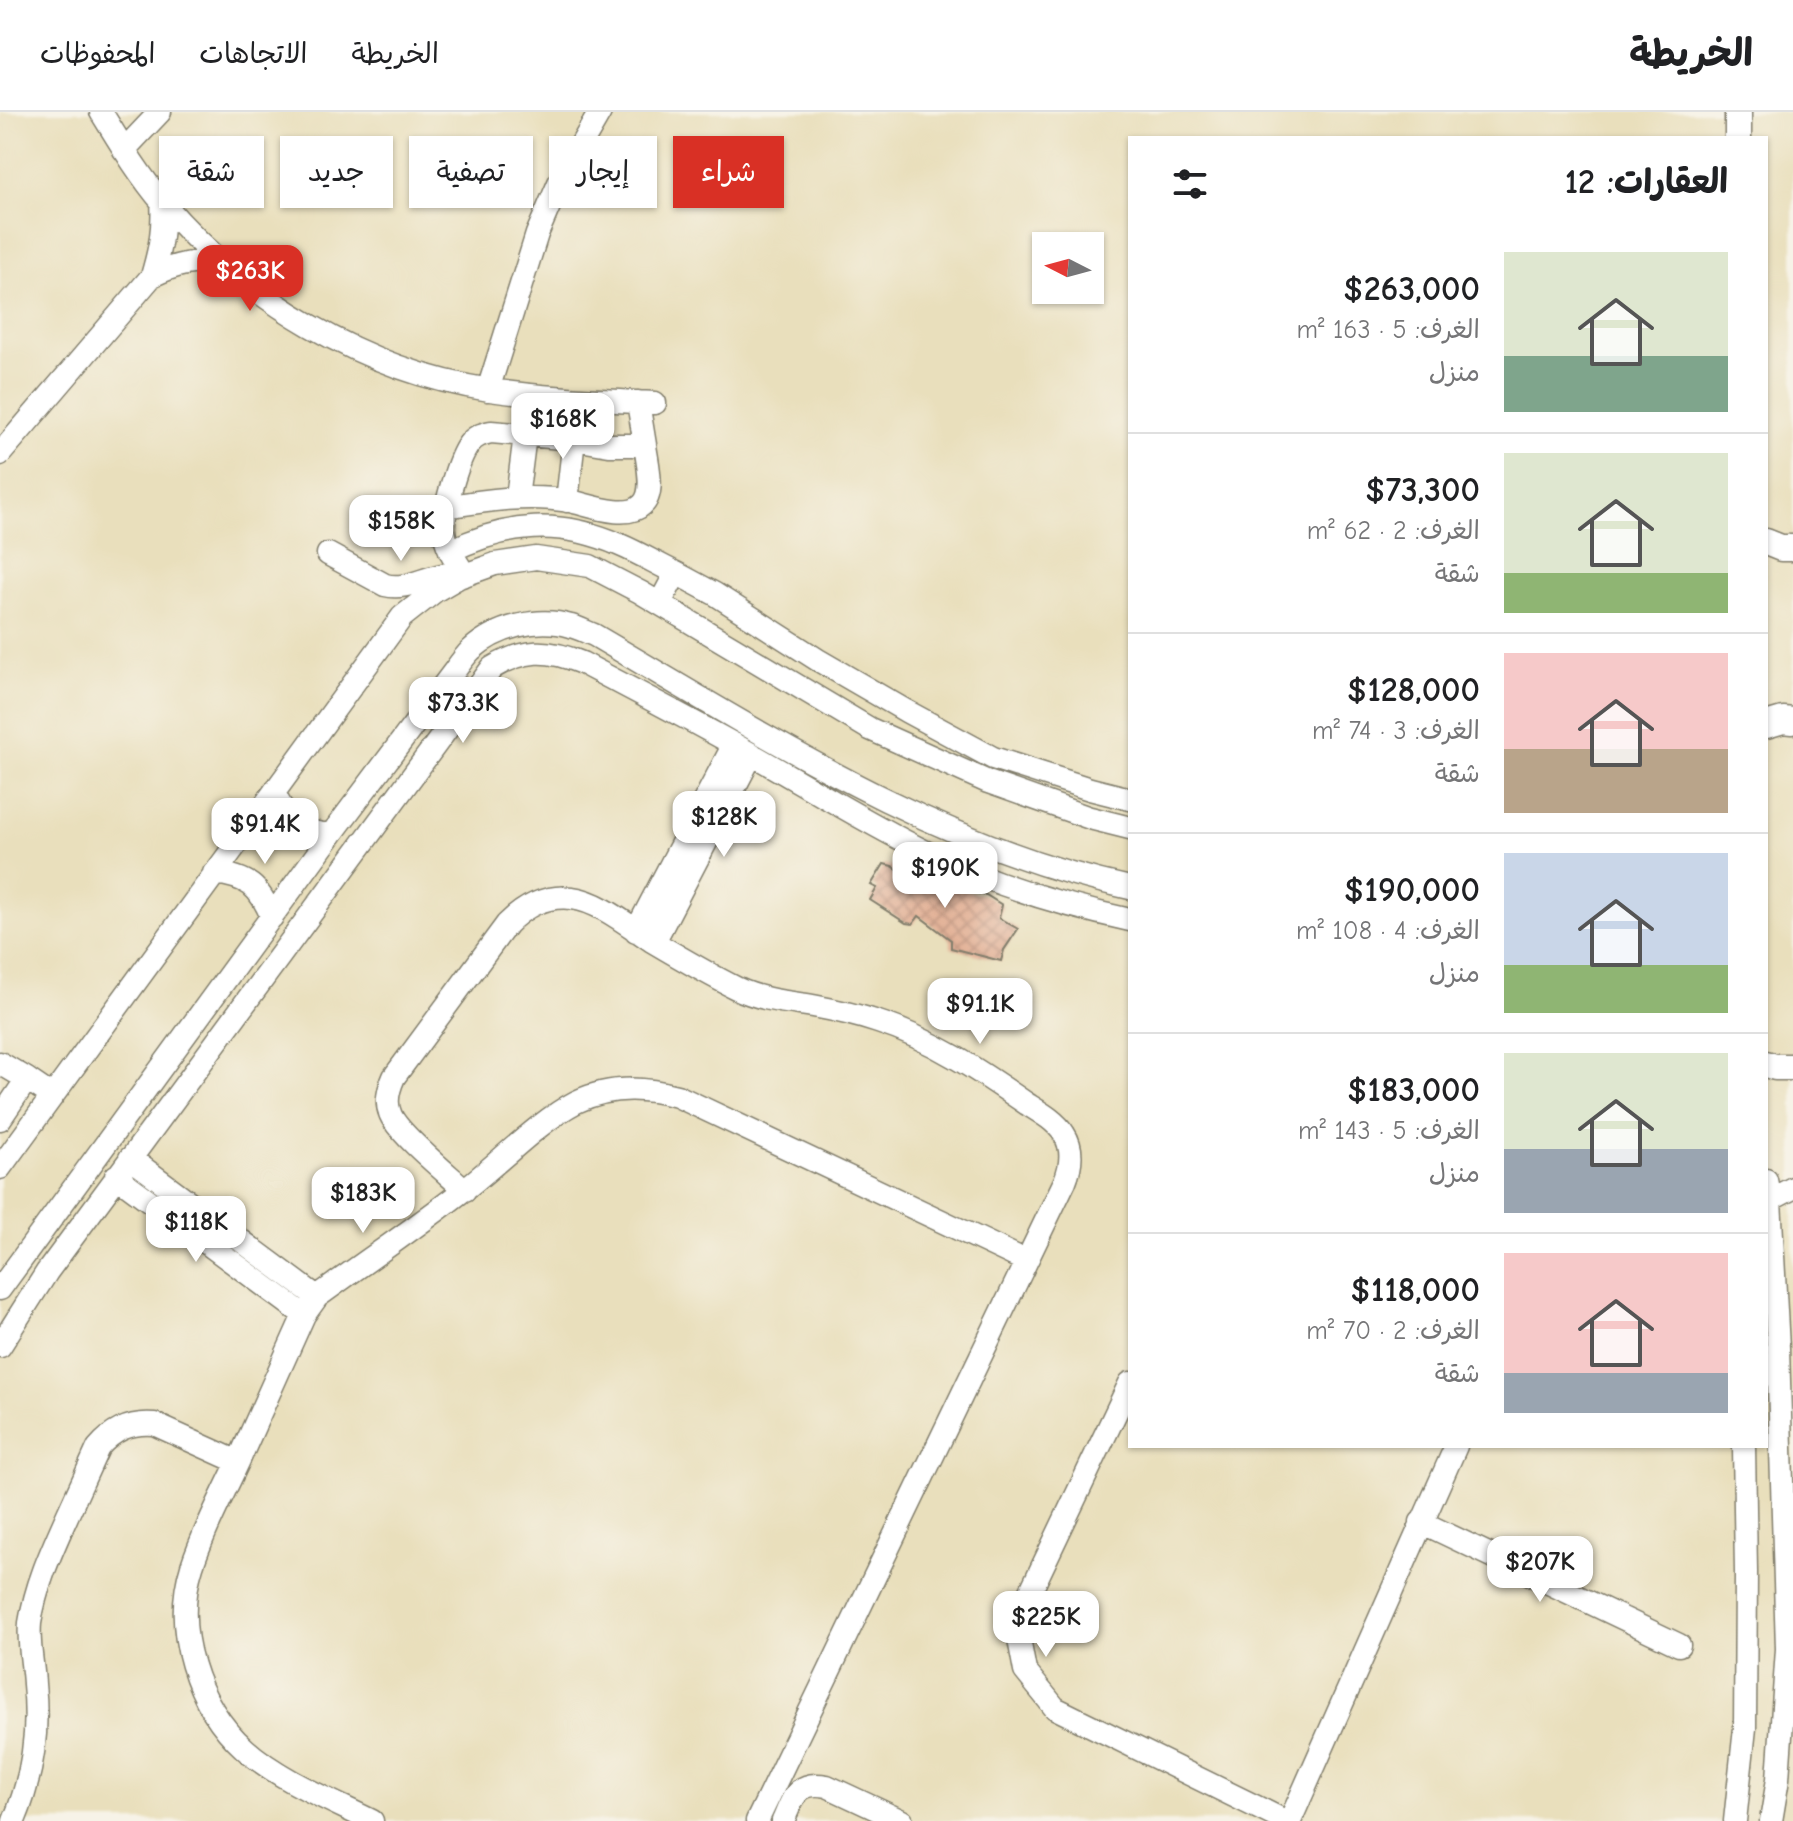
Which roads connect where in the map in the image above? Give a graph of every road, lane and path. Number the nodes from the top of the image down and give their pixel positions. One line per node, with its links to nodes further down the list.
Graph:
1 (101, 112): 6 (street)
2 (160, 112): 6 (street)
3 (600, 112): 12 (street)
4 (1738, 112): 5 (street)
5 (1738, 136)
6 (124, 150): 7 (street)
7 (159, 197)
8 (162, 208): 11 (street)
9 (168, 208): 10 (street)
10 (222, 263): 11 (street); 12 (street)
11 (152, 276): 16 (street)
12 (488, 390): 15 (street)
13 (525, 435): 14 (street); 17 (street); 19 (street)
14 (574, 439): 15 (street); 18 (street)
15 (645, 445): 18 (street)
16 (0, 454)
17 (517, 498): 18 (street); 19 (street)
18 (567, 501)
19 (446, 507): 22 (street)
20 (1768, 543): 21 (street)
21 (1793, 548)
22 (450, 551): 24 (street); 25 (street)
23 (328, 554): 25 (street)
24 (676, 573): 26 (street); 31 (street)
25 (462, 576): 26 (street); 30 (street)
26 (660, 603): 32 (street)
27 (1793, 721): 28 (street)
28 (1768, 724)
29 (743, 749): 37 (street); 38 (street); 46 (street)
30 (274, 792): 33 (street); 34 (street)
31 (1128, 798)
32 (1128, 828)
33 (331, 835): 35 (street); 36 (street)
34 (214, 873): 36 (street); 43 (street)
35 (1128, 887)
36 (272, 917): 55 (street)
37 (1128, 920)
38 (645, 936): 51 (street); 54 (street)
39 (0, 1063): 42 (street)
40 (1768, 1065): 41 (street)
41 (1793, 1067)
42 (27, 1079): 43 (street); 44 (street)
43 (52, 1096): 45 (street)
44 (2, 1111): 45 (street)
45 (29, 1128): 47 (street)
46 (130, 1158): 48 (street); 49 (street)
47 (0, 1168)
48 (116, 1176): 53 (street); 57 (street)
49 (168, 1185): 53 (street); 56 (street)
50 (1793, 1188): 52 (street)
51 (465, 1190): 54 (street); 56 (street)
52 (1768, 1190): 71 (street)
53 (154, 1204): 56 (street)
54 (1026, 1261): 66 (street)
55 (0, 1289)
56 (310, 1306): 61 (street)
57 (0, 1346)
58 (1128, 1387): 69 (street)
59 (1455, 1448): 62 (street)
60 (1744, 1448): 70 (street)
61 (238, 1462): 64 (street); 65 (street)
62 (1421, 1522): 63 (street); 69 (street)
63 (1679, 1645)
64 (14, 1821)
65 (372, 1821)
66 (757, 1821)
67 (783, 1821): 68 (street)
68 (902, 1821)
69 (1287, 1821)
70 (1735, 1821)
71 (1771, 1821)

